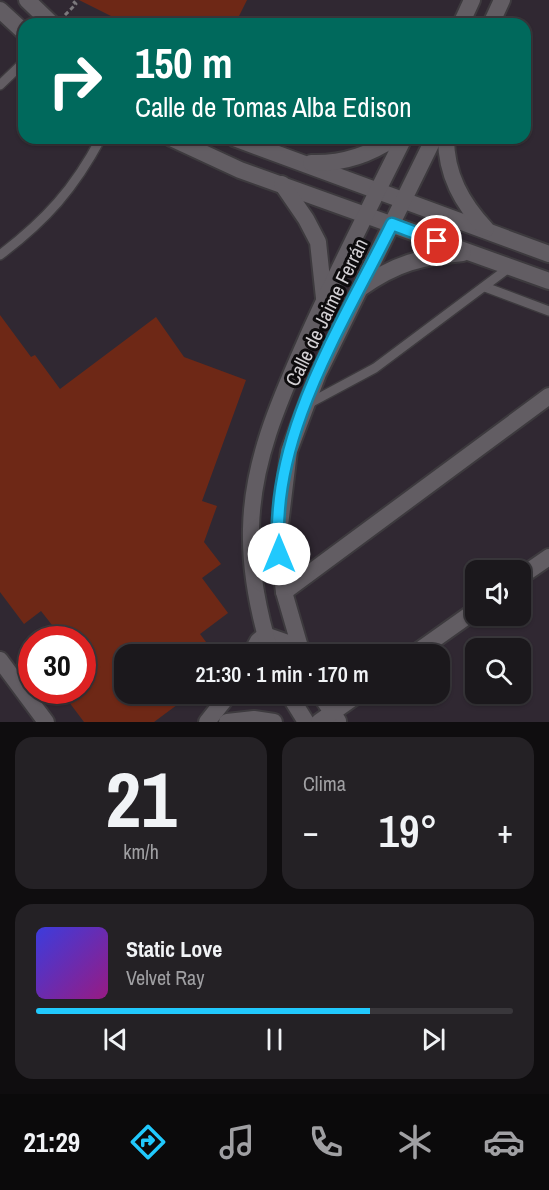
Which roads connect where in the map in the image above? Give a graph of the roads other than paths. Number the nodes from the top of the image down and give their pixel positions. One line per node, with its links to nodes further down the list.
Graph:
1 (27, 0): 5 (street)
2 (472, 0): 6 (street)
3 (502, 0): 7 (street)
4 (0, 10): 8 (street)
5 (53, 18)
6 (463, 18)
7 (494, 18)
8 (18, 26)
9 (18, 68): 10 (lane)
10 (0, 85)
11 (98, 144): 27 (lane)
12 (183, 144): 19 (street)
13 (249, 144): 18 (street)
14 (384, 144): 18 (street)
15 (401, 144): 20 (street, Calle de Jaime Ferrán)
16 (431, 144): 21 (street, Calle de Jaime Ferrán)
17 (447, 144): 24 (street)
18 (297, 163): 20 (street)
19 (282, 184): 22 (street); 32 (street, Calle de Jaime Ferrán)
20 (377, 191): 21 (street); 22 (street, Calle de Jaime Ferrán)
21 (403, 201): 23 (street, Calle de Jaime Ferrán); 24 (street)
22 (366, 215): 23 (street); 32 (street, Calle de Jaime Ferrán)
23 (392, 224): 25 (street); 31 (street, Calle de Jaime Ferrán)
24 (489, 232): 26 (street)
25 (470, 253): 28 (street); 31 (street)
26 (549, 254)
27 (0, 255)
28 (510, 267): 29 (street); 30 (lane)
29 (549, 281)
30 (485, 287): 33 (lane); 35 (lane)
31 (361, 288): 35 (street, Calle de Jaime Ferrán)
32 (324, 301): 40 (street, Calle de Jaime Ferrán)
33 (549, 311)
34 (549, 396): 38 (street)
35 (304, 407): 38 (street, Calle de Jaime Ferrán)
36 (549, 557): 37 (street)
37 (531, 569)
38 (284, 592): 44 (street, Calle de Jaime Ferrán)
39 (465, 618): 45 (street)
40 (266, 634): 41 (street); 42 (street, Calle de Jaime Ferrán); 43 (street)
41 (256, 644)
42 (268, 644)
43 (289, 644)
44 (298, 644)
45 (428, 644)
46 (0, 660): 52 (street)
47 (221, 704): 53 (street)
48 (295, 704): 56 (street)
49 (324, 704): 51 (street)
50 (347, 704): 51 (street)
51 (330, 719)
52 (46, 722)
53 (207, 722)
54 (227, 722): 55 (street)
55 (274, 722)
56 (306, 722)

